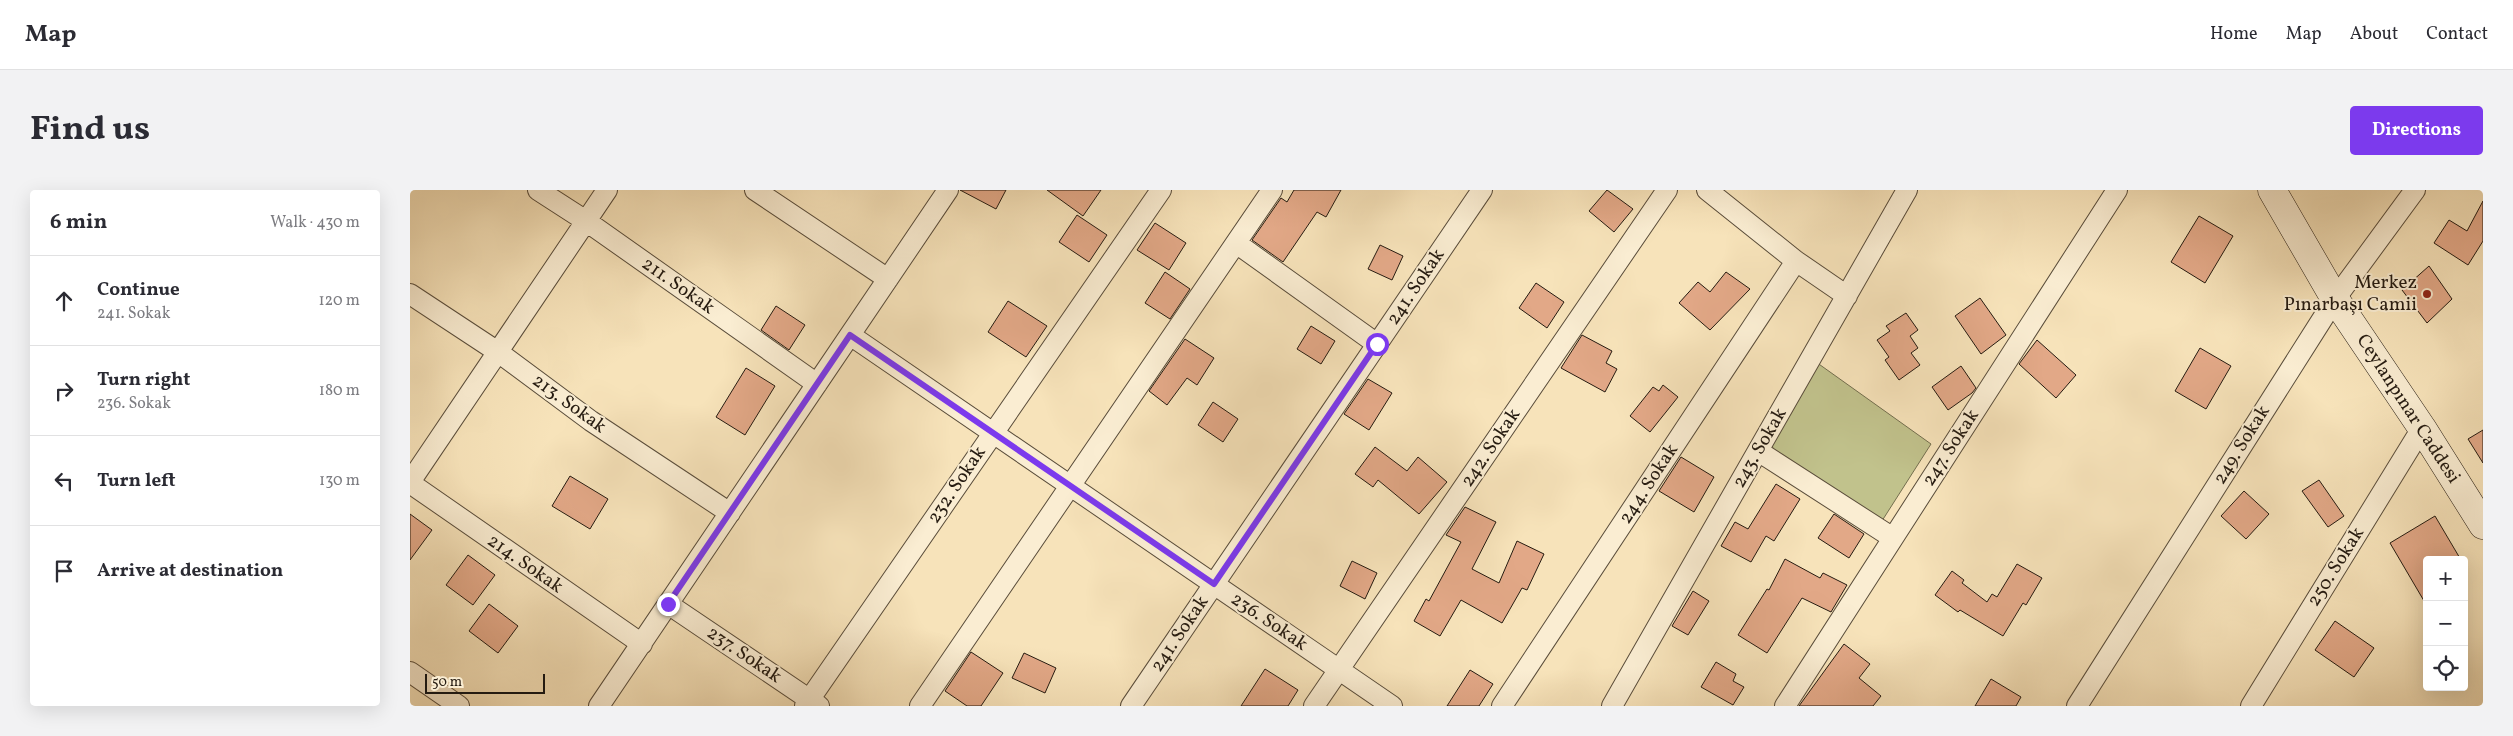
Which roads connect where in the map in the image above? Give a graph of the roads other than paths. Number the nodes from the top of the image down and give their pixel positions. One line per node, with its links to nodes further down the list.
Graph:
1 (538, 190): 14 (street, 211. Sokak)
2 (608, 190): 14 (street)
3 (755, 190): 17 (street)
4 (948, 190): 17 (street)
5 (1161, 190): 26 (street, 232. Sokak)
6 (1272, 190): 15 (street)
7 (1482, 190): 22 (street, 241. Sokak)
8 (1667, 190): 36 (street, 242. Sokak)
9 (1706, 190): 16 (street)
10 (1908, 190): 19 (street, 243. Sokak)
11 (2117, 190): 32 (street, 247. Sokak)
12 (2272, 190): 20 (main road, Ceylanpınar Caddesi)
13 (2415, 190): 20 (street, 249. Sokak)
14 (586, 221): 23 (street); 24 (street, 211. Sokak)
15 (1236, 243): 22 (street); 29 (street)
16 (1796, 261): 19 (street); 45 (street, 244. Sokak)
17 (888, 279): 21 (street)
18 (410, 294): 23 (street, 213. Sokak)
19 (1847, 296): 27 (street, 243. Sokak)
20 (2335, 299): 25 (main road, Ceylanpınar Caddesi); 48 (street, 249. Sokak)
21 (850, 335): 24 (street); 26 (street, 236. Sokak)
22 (1377, 344): 33 (street, 241. Sokak)
23 (498, 352): 28 (street); 30 (street, 213. Sokak)
24 (817, 384): 30 (street)
25 (2422, 428): 31 (main road, Ceylanpınar Caddesi); 49 (street, 250. Sokak)
26 (993, 432): 29 (street, 236. Sokak); 38 (street, 232. Sokak)
27 (1758, 451): 32 (street); 46 (street, 243. Sokak)
28 (410, 482): 35 (street, 214. Sokak)
29 (1071, 486): 33 (street, 236. Sokak); 41 (street)
30 (730, 513): 34 (street)
31 (2483, 525)
32 (1893, 538): 47 (street, 247. Sokak)
33 (1214, 584): 36 (street, 236. Sokak); 42 (street, 241. Sokak)
34 (668, 604): 35 (street); 38 (street, 237. Sokak)
35 (642, 644): 40 (street)
36 (1339, 670): 43 (street, 242. Sokak); 44 (street, 236. Sokak)
37 (410, 672): 39 (street)
38 (811, 704)
39 (459, 706)
40 (599, 706)
41 (920, 706)
42 (1131, 706)
43 (1314, 706)
44 (1392, 706)
45 (1502, 706)
46 (1612, 706)
47 (1785, 706)
48 (2076, 706)
49 (2251, 706)

